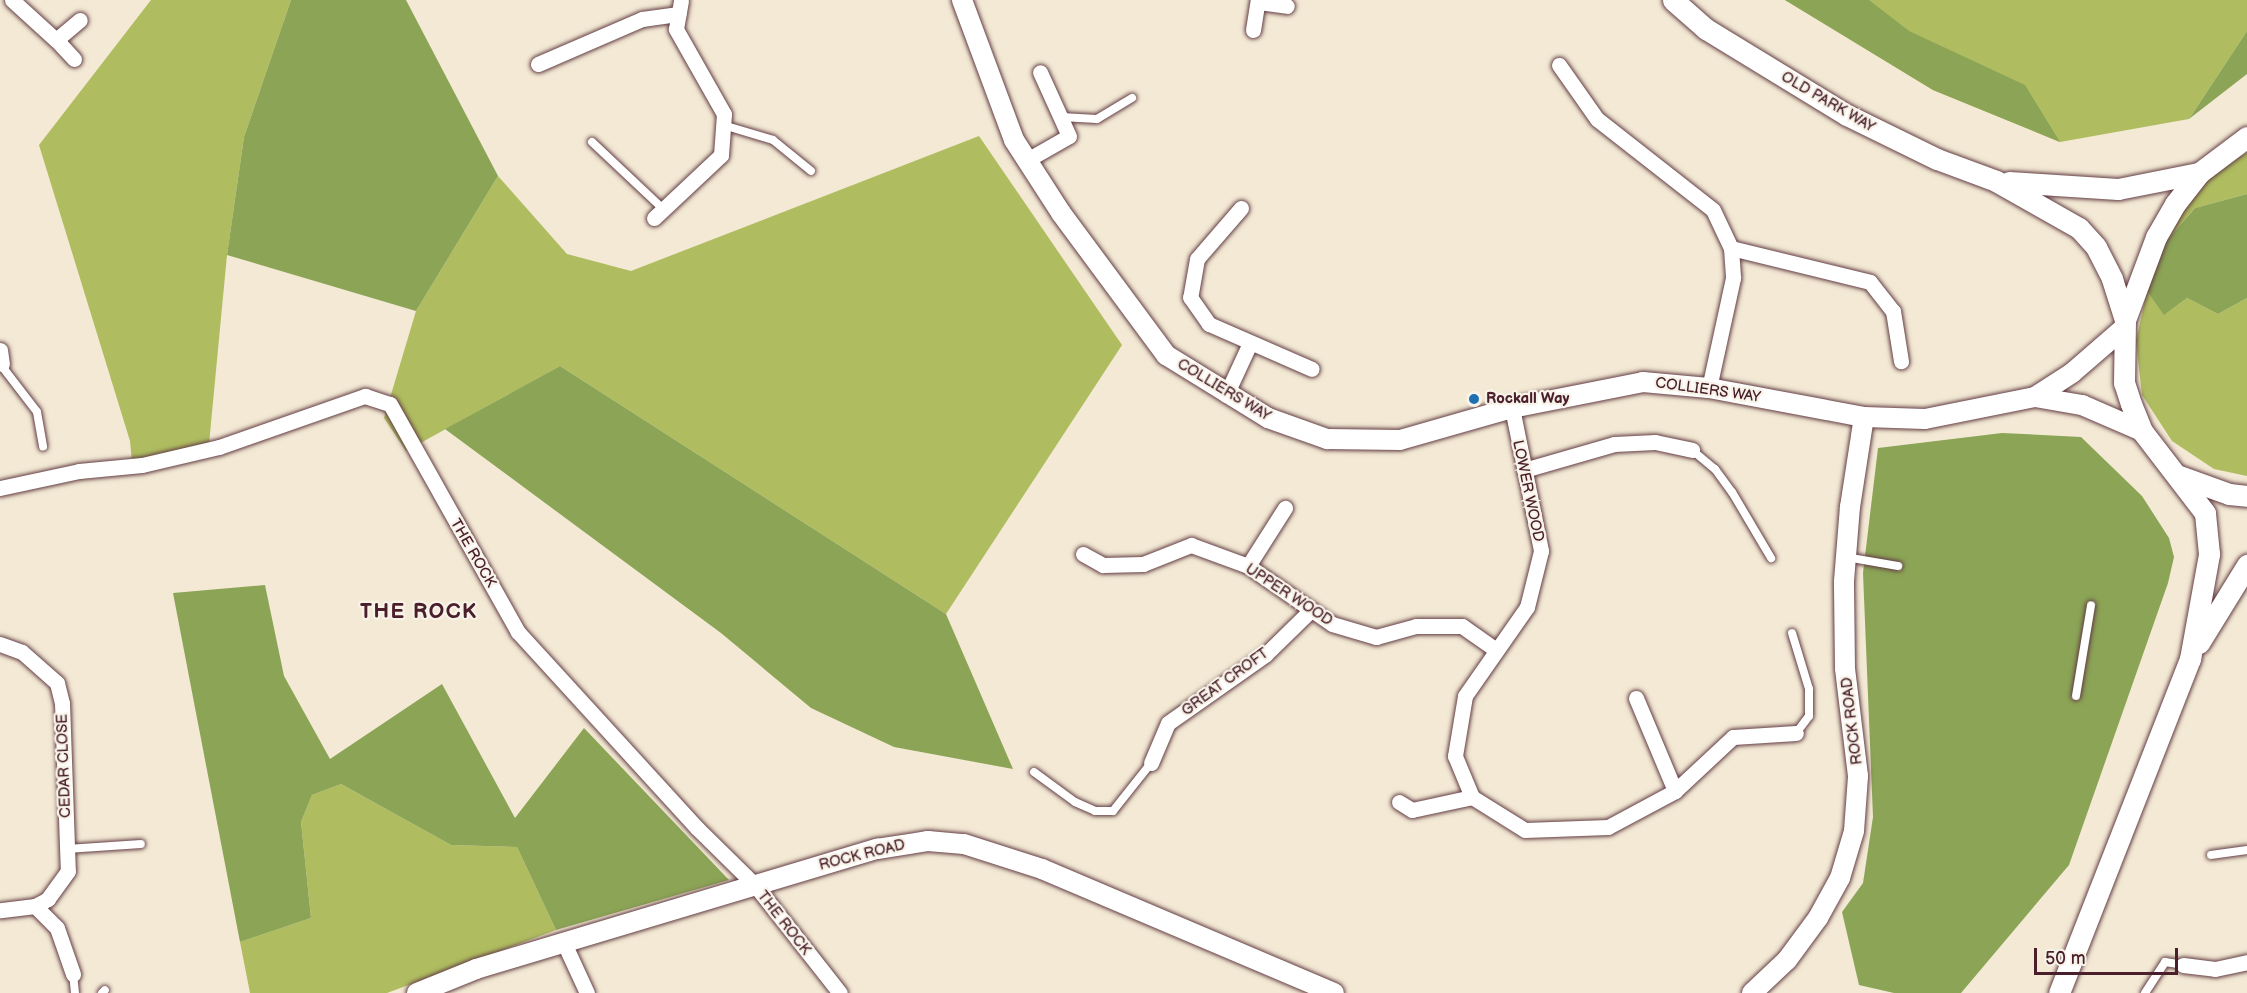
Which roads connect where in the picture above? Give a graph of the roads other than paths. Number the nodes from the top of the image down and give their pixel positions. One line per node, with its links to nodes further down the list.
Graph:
1 (12, 0): 9 (street)
2 (962, 0): 19 (street, COLLIERS WAY)
3 (1673, 0): 22 (main road, OLD PARK WAY)
4 (1258, 1): 5 (street); 8 (street)
5 (1287, 6)
6 (680, 7): 11 (street); 16 (street)
7 (80, 20): 9 (street)
8 (1253, 30)
9 (56, 40): 10 (street)
10 (74, 59)
11 (538, 64)
12 (1559, 65): 25 (street)
13 (1040, 72): 15 (street)
14 (1132, 98): 15 (lane)
15 (1061, 117): 19 (street)
16 (723, 124): 20 (lane); 24 (street)
17 (2247, 137): 21 (main road)
18 (592, 142): 24 (lane)
19 (1027, 160): 32 (street, COLLIERS WAY)
20 (811, 171)
21 (2199, 173): 22 (main road, OLD PARK WAY); 26 (main road)
22 (1996, 181): 26 (main road, OLD PARK WAY)
23 (1241, 208): 27 (street)
24 (659, 214)
25 (1731, 248): 29 (street); 31 (street)
26 (2124, 324): 33 (street, COLLIERS WAY); 36 (main road)
27 (1250, 343): 30 (street); 32 (street)
28 (1, 360): 37 (lane)
29 (1901, 361)
30 (1312, 369)
31 (1709, 388): 34 (street, COLLIERS WAY); 35 (street, COLLIERS WAY)
32 (1226, 395): 34 (street, COLLIERS WAY)
33 (2035, 397): 35 (street, COLLIERS WAY); 36 (street)
34 (1512, 408): 39 (street, LOWER WOOD)
35 (1864, 417): 45 (street, ROCK ROAD)
36 (2142, 431): 40 (main road)
37 (43, 446)
38 (1692, 450): 39 (street); 46 (lane)
39 (1524, 470): 54 (street, LOWER WOOD)
40 (2180, 476): 42 (main road); 55 (main road)
41 (0, 488): 68 (street, THE ROCK)
42 (2247, 496)
43 (1285, 508): 48 (street)
44 (1083, 554): 48 (street, UPPER WOOD)
45 (1845, 557): 49 (lane); 80 (street, ROCK ROAD)
46 (1771, 558)
47 (2247, 564): 55 (main road)
48 (1248, 566): 51 (street, UPPER WOOD)
49 (1898, 566)
50 (2091, 605): 56 (lane)
51 (1311, 610): 54 (street, UPPER WOOD); 59 (street, GREAT CROFT)
52 (1792, 633): 58 (lane)
53 (0, 644): 65 (street, CEDAR CLOSE)
54 (1496, 650): 62 (street, LOWER WOOD)
55 (2190, 659): 81 (main road)
56 (2076, 696)
57 (1636, 698): 61 (street)
58 (1796, 733): 61 (street)
59 (1151, 763): 60 (lane)
60 (1034, 772)
61 (1675, 791): 62 (street)
62 (1472, 797): 63 (street)
63 (1399, 802)
64 (141, 844): 65 (lane)
65 (67, 849): 69 (street, CEDAR CLOSE)
66 (2247, 850): 67 (lane)
67 (2211, 855)
68 (755, 885): 71 (street, ROCK ROAD); 78 (street, THE ROCK); 79 (street, ROCK ROAD)
69 (35, 906): 70 (street); 74 (street)
70 (0, 909)
71 (564, 943): 76 (street, ROCK ROAD); 77 (street)
72 (2247, 962): 73 (street)
73 (2182, 965): 82 (lane)
74 (73, 974): 75 (lane)
75 (75, 993)
76 (417, 993)
77 (587, 993)
78 (840, 993)
79 (1334, 993)
80 (1752, 993)
81 (2059, 993)
82 (2145, 993)

